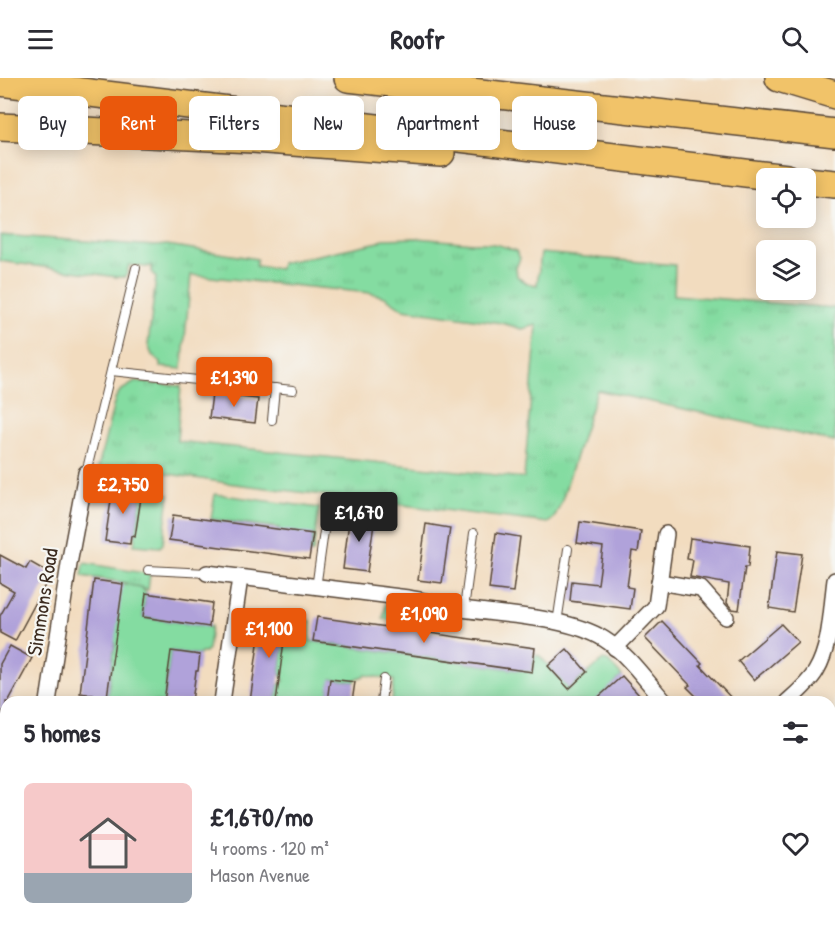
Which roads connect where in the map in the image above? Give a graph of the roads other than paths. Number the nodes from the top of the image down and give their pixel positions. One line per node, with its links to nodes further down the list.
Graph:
1 (348, 78): 6 (highway)
2 (779, 78): 4 (highway)
3 (0, 82): 7 (highway)
4 (835, 95)
5 (0, 127): 8 (highway)
6 (835, 133)
7 (756, 174)
8 (756, 176)
9 (816, 182): 10 (highway)
10 (835, 184)
11 (136, 268): 12 (lane)
12 (111, 371): 13 (lane); 16 (lane)
13 (276, 388): 14 (lane); 15 (lane)
14 (293, 390)
15 (273, 420)
16 (86, 472): 32 (street, Simmons Road)
17 (327, 510): 26 (lane)
18 (474, 533): 27 (lane)
19 (666, 534): 25 (street)
20 (568, 549): 29 (lane)
21 (148, 570): 22 (lane)
22 (207, 573): 23 (street)
23 (240, 578): 26 (street); 33 (street)
24 (835, 580): 36 (street)
25 (660, 582): 28 (street); 30 (street)
26 (316, 588): 27 (street)
27 (464, 609): 29 (street)
28 (726, 617)
29 (557, 623): 30 (street)
30 (615, 648): 35 (street)
31 (384, 679): 34 (lane)
32 (49, 696)
33 (223, 696)
34 (382, 696)
35 (659, 696)
36 (796, 696)

